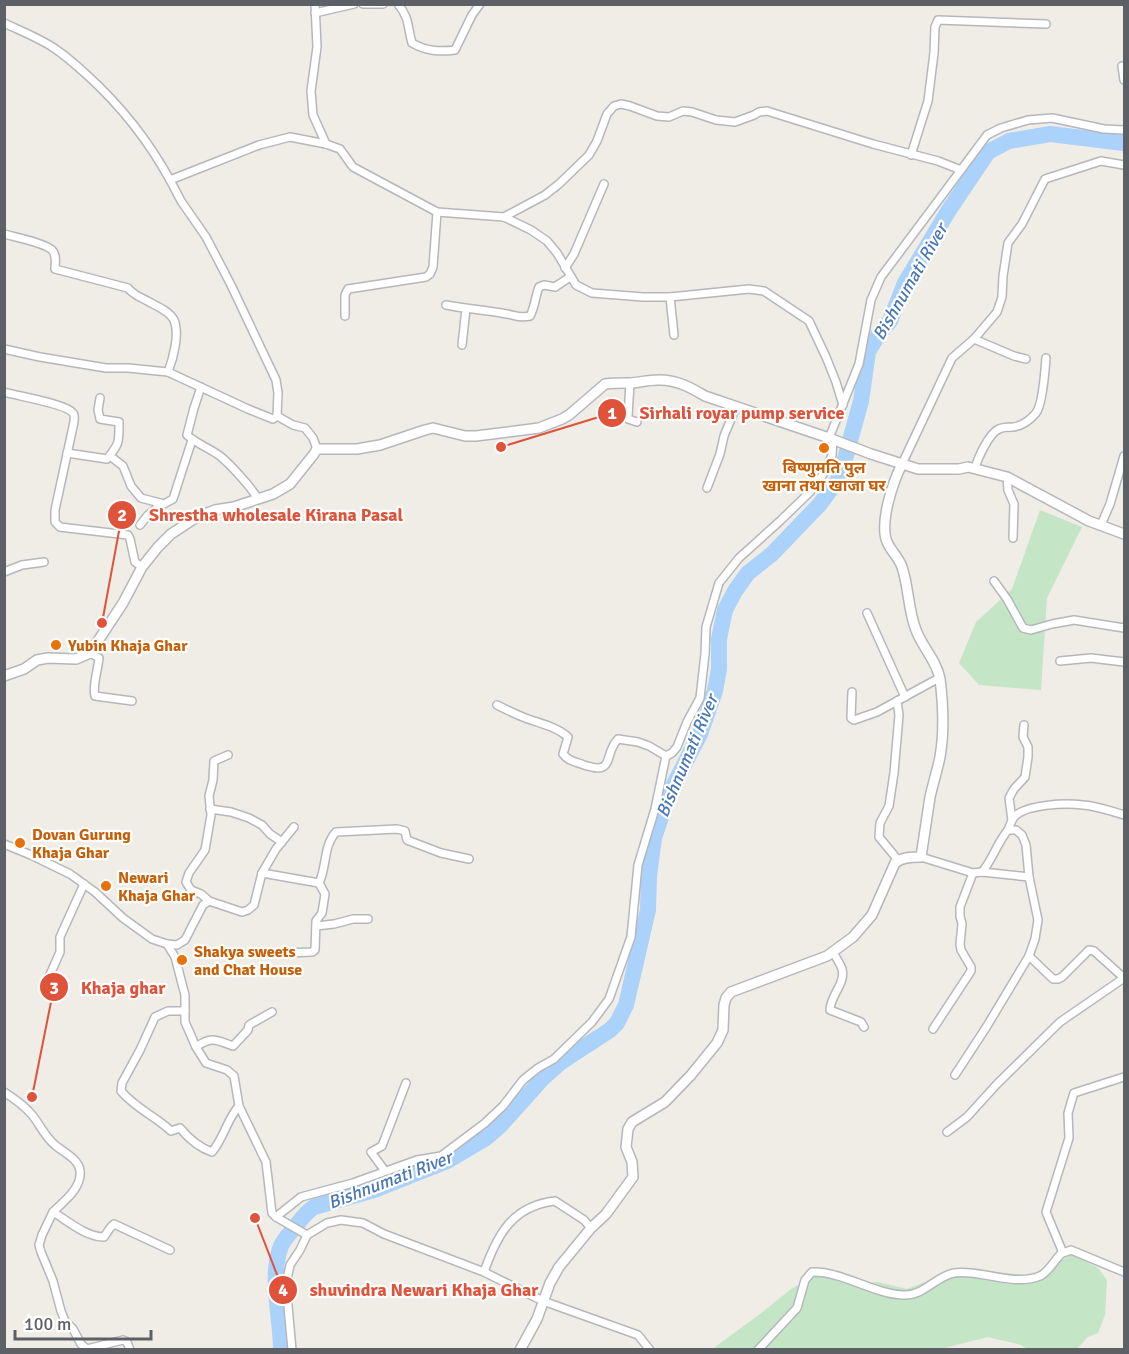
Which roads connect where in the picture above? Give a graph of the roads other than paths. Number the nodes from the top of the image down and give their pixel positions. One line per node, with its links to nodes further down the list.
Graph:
1 (315, 4): 7 (street)
2 (354, 4): 7 (street)
3 (363, 4): 4 (street)
4 (382, 4)
5 (398, 4): 6 (street)
6 (480, 4)
7 (315, 13): 13 (street)
8 (4, 23): 17 (street)
9 (1046, 24): 14 (street)
10 (1122, 66): 11 (street)
11 (1125, 80)
12 (1125, 130): 16 (street)
13 (326, 144): 17 (street); 19 (street)
14 (911, 155): 16 (street); 20 (street)
15 (1125, 165): 29 (street)
16 (961, 170): 39 (street)
17 (170, 180): 41 (street)
18 (603, 184): 22 (street)
19 (437, 212): 20 (street); 27 (street)
20 (504, 217): 22 (street)
21 (4, 234): 34 (street)
22 (565, 268): 23 (street)
23 (570, 277): 24 (street); 26 (street)
24 (670, 297): 28 (street); 39 (street)
25 (446, 305): 26 (street)
26 (466, 309): 30 (street)
27 (345, 316)
28 (674, 335)
29 (974, 339): 33 (street); 49 (street)
30 (462, 345)
31 (4, 349): 34 (street)
32 (1046, 358): 50 (street)
33 (1026, 359)
34 (168, 372): 36 (street)
35 (630, 383): 40 (street); 42 (street); 45 (street)
36 (201, 387): 41 (street); 43 (street)
37 (4, 392): 46 (street)
38 (100, 398): 47 (street)
39 (843, 405): 44 (street)
40 (736, 407): 44 (street); 52 (street)
41 (277, 416): 45 (street)
42 (638, 422)
43 (192, 440): 53 (street); 54 (street)
44 (834, 440): 49 (street); 77 (street)
45 (317, 449): 53 (street)
46 (67, 453): 47 (street); 60 (street)
47 (110, 456): 54 (street)
48 (1125, 456): 56 (street)
49 (902, 464): 50 (street); 69 (street)
50 (975, 468): 51 (street)
51 (1007, 477): 56 (street); 58 (street)
52 (707, 488)
53 (258, 499): 60 (street)
54 (159, 503): 55 (street)
55 (140, 525)
56 (1101, 525): 57 (street)
57 (1125, 534)
58 (1013, 538)
59 (44, 562): 61 (street)
60 (142, 567): 65 (street)
61 (4, 572)
62 (994, 581): 64 (street)
63 (867, 613): 71 (street)
64 (1125, 628)
65 (90, 653): 68 (street); 72 (street)
66 (1060, 661): 67 (street)
67 (1125, 662)
68 (4, 676)
69 (939, 678): 71 (street); 85 (street)
70 (852, 692): 73 (street)
71 (904, 696): 73 (street)
72 (132, 701)
73 (897, 701): 87 (street)
74 (497, 705): 77 (street)
75 (1024, 725): 80 (street)
76 (228, 755): 78 (street)
77 (666, 756): 114 (street)
78 (210, 809): 83 (street); 94 (street)
79 (1125, 815): 80 (street)
80 (1012, 820): 82 (street)
81 (294, 827): 83 (street)
82 (1008, 831): 88 (street); 91 (street)
83 (282, 842): 89 (street)
84 (4, 844): 93 (street)
85 (921, 856): 87 (street); 90 (street)
86 (469, 859): 92 (street)
87 (898, 860): 98 (street)
88 (982, 872): 90 (street); 91 (street)
89 (261, 873): 92 (street); 94 (street)
90 (973, 873): 106 (street)
91 (1029, 877): 100 (street)
92 (319, 882): 96 (street)
93 (84, 884): 97 (street); 102 (street)
94 (209, 901): 97 (street)
95 (368, 919): 96 (street)
96 (316, 926): 99 (street)
97 (168, 944): 103 (street)
98 (833, 952): 105 (street); 117 (street)
99 (287, 953)
100 (1029, 956): 101 (street); 108 (street)
101 (1125, 978): 113 (street)
102 (45, 986)
103 (185, 1011): 107 (street); 112 (street)
104 (272, 1012): 107 (street)
105 (864, 1027)
106 (933, 1029)
107 (196, 1047): 112 (street)
108 (955, 1075)
109 (1125, 1077): 120 (street)
110 (406, 1083): 114 (street)
111 (4, 1092): 115 (street)
112 (239, 1106): 116 (street)
113 (947, 1132)
114 (385, 1171): 116 (street)
115 (53, 1212): 119 (street); 124 (street)
116 (279, 1219): 118 (street)
117 (591, 1228): 121 (street); 123 (street)
118 (307, 1235): 121 (street); 125 (street)
119 (171, 1250)
120 (1063, 1253): 122 (street); 128 (street)
121 (484, 1272): 123 (street)
122 (1125, 1272)
123 (543, 1301): 126 (street); 127 (street)
124 (130, 1350)
125 (292, 1350)
126 (519, 1350)
127 (650, 1350)
128 (758, 1350)

